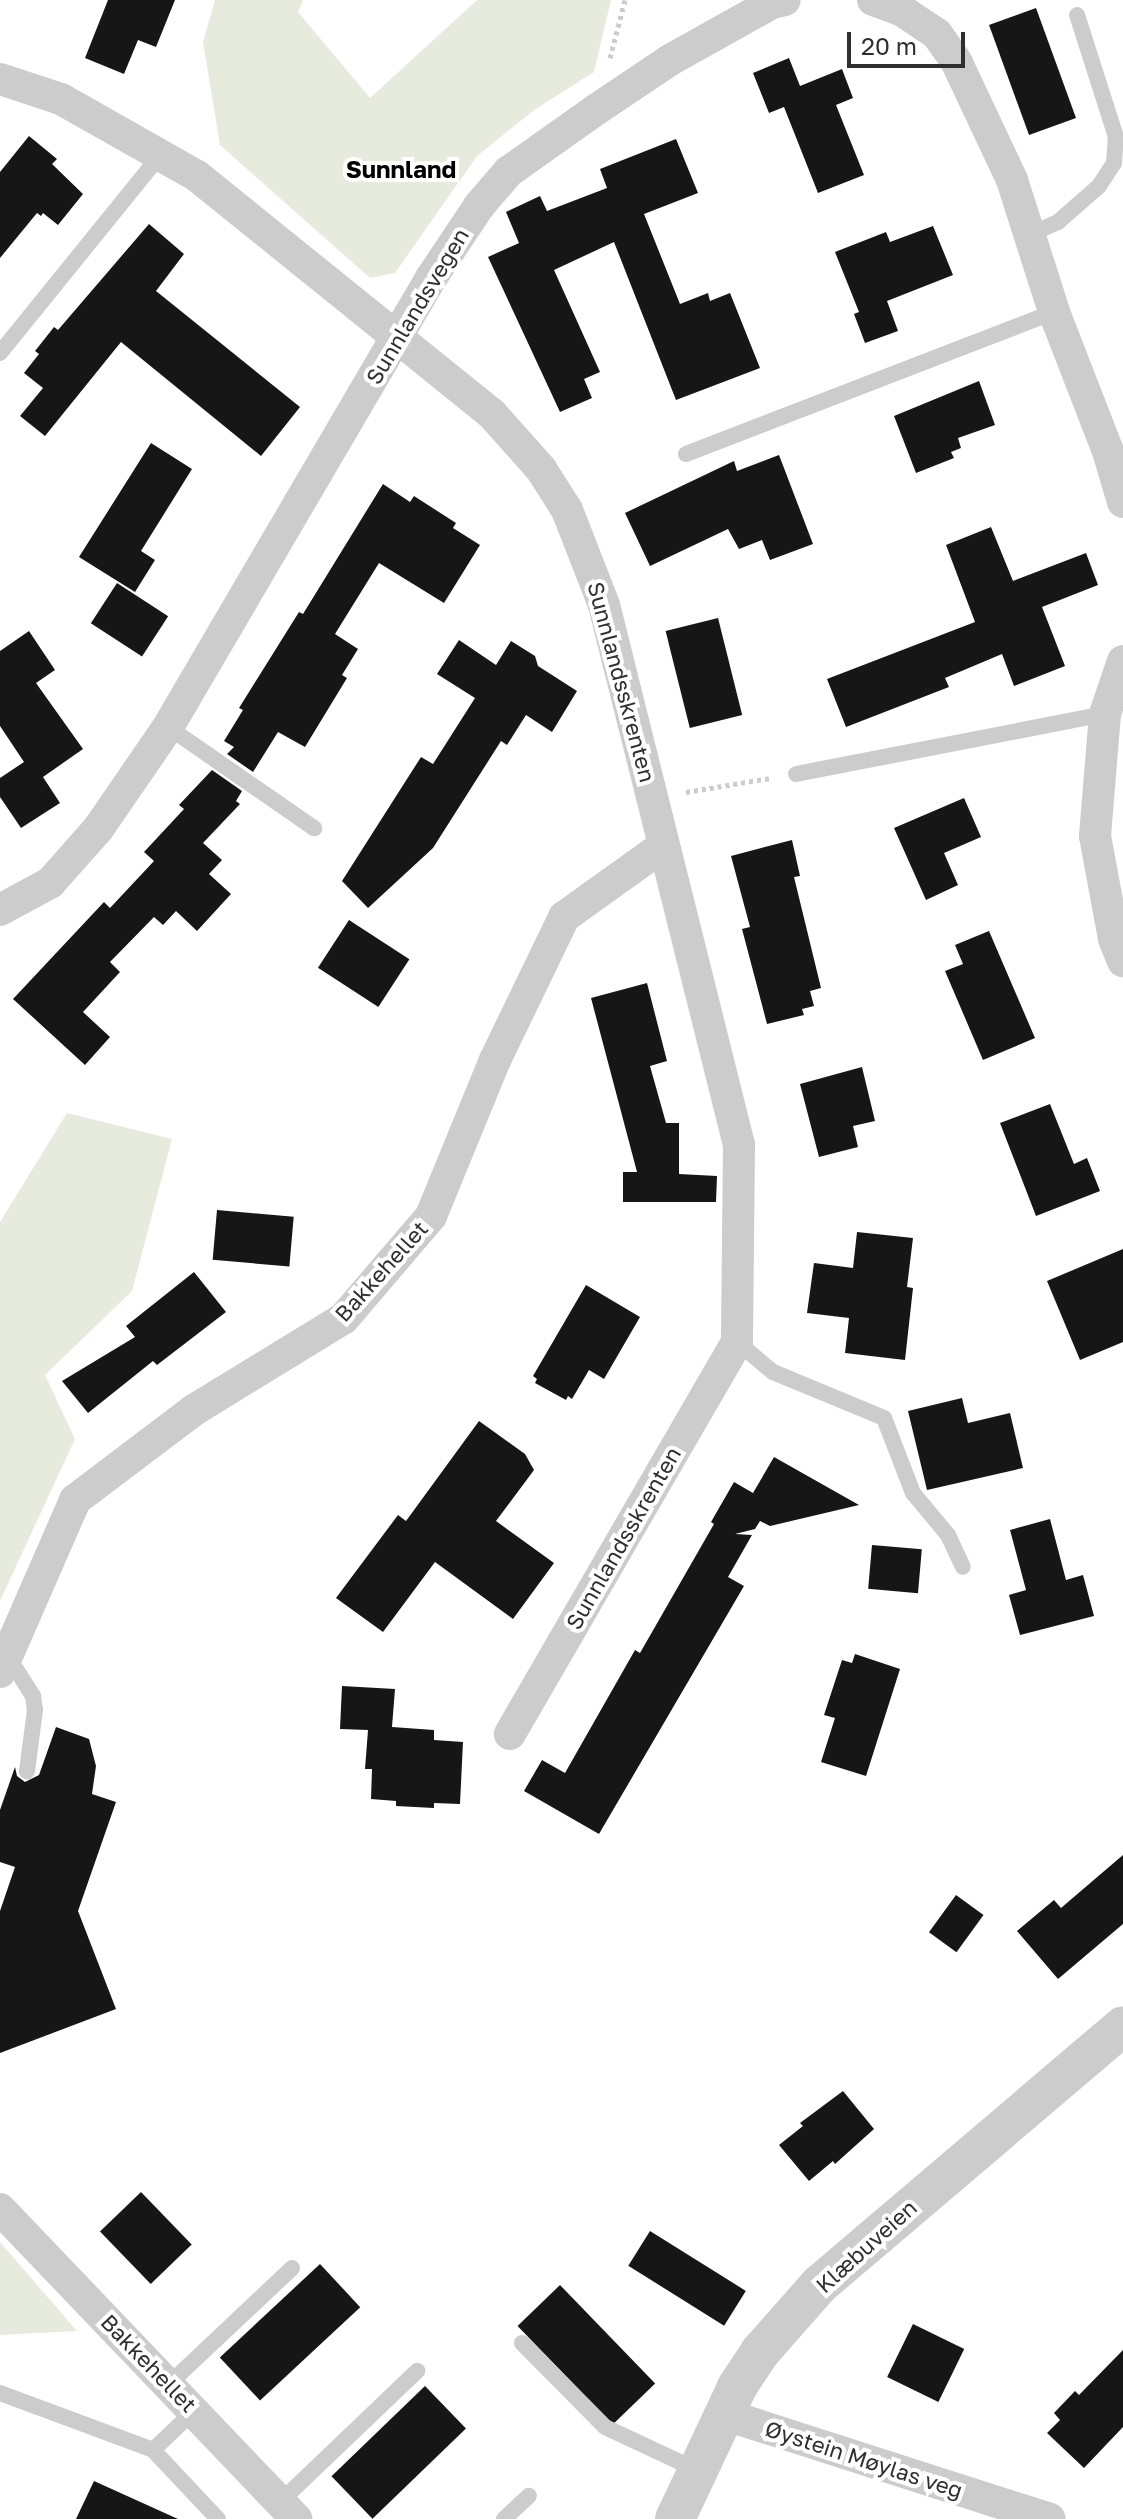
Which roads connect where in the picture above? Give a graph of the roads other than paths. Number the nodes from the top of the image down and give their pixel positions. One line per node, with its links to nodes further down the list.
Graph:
1 (785, 0): 8 (street, Sunnlandsvegen)
2 (873, 0): 6 (street)
3 (1077, 15): 6 (lane)
4 (0, 79): 5 (street, Sunnlandsskrenten)
5 (162, 153): 8 (street, Sunnlandsskrenten); 9 (lane)
6 (1031, 234): 7 (street)
7 (1054, 312): 10 (lane); 11 (street)
8 (396, 340): 14 (street, Sunnlandsvegen); 17 (street, Sunnlandsskrenten)
9 (0, 353)
10 (686, 454)
11 (1123, 502)
12 (1123, 661): 13 (street)
13 (1105, 714): 15 (lane); 19 (street)
14 (168, 727): 16 (lane); 18 (street, Sunnlandsvegen)
15 (796, 774)
16 (314, 828)
17 (663, 846): 20 (street, Sunnlandsskrenten); 22 (street, Bakkehellet)
18 (0, 910)
19 (1123, 961)
20 (737, 1342): 21 (lane); 23 (street, Sunnlandsskrenten)
21 (963, 1567)
22 (3, 1664): 24 (lane)
23 (510, 1734)
24 (27, 1771)
25 (1123, 2026): 33 (street, Klæbuveien)
26 (0, 2209): 30 (street, Bakkehellet)
27 (292, 2268): 30 (lane)
28 (522, 2343): 35 (lane)
29 (417, 2371): 37 (lane)
30 (169, 2384): 32 (street, Bakkehellet)
31 (0, 2393): 34 (lane)
32 (194, 2411): 34 (lane); 37 (street, Bakkehellet)
33 (723, 2414): 35 (street, Klæbuveien); 41 (street, Øystein Møylas veg)
34 (153, 2450): 38 (lane)
35 (697, 2470): 40 (street, Klæbuveien)
36 (529, 2496): 39 (lane)
37 (288, 2511)
38 (218, 2519)
39 (504, 2519)
40 (675, 2519)
41 (1050, 2519)

